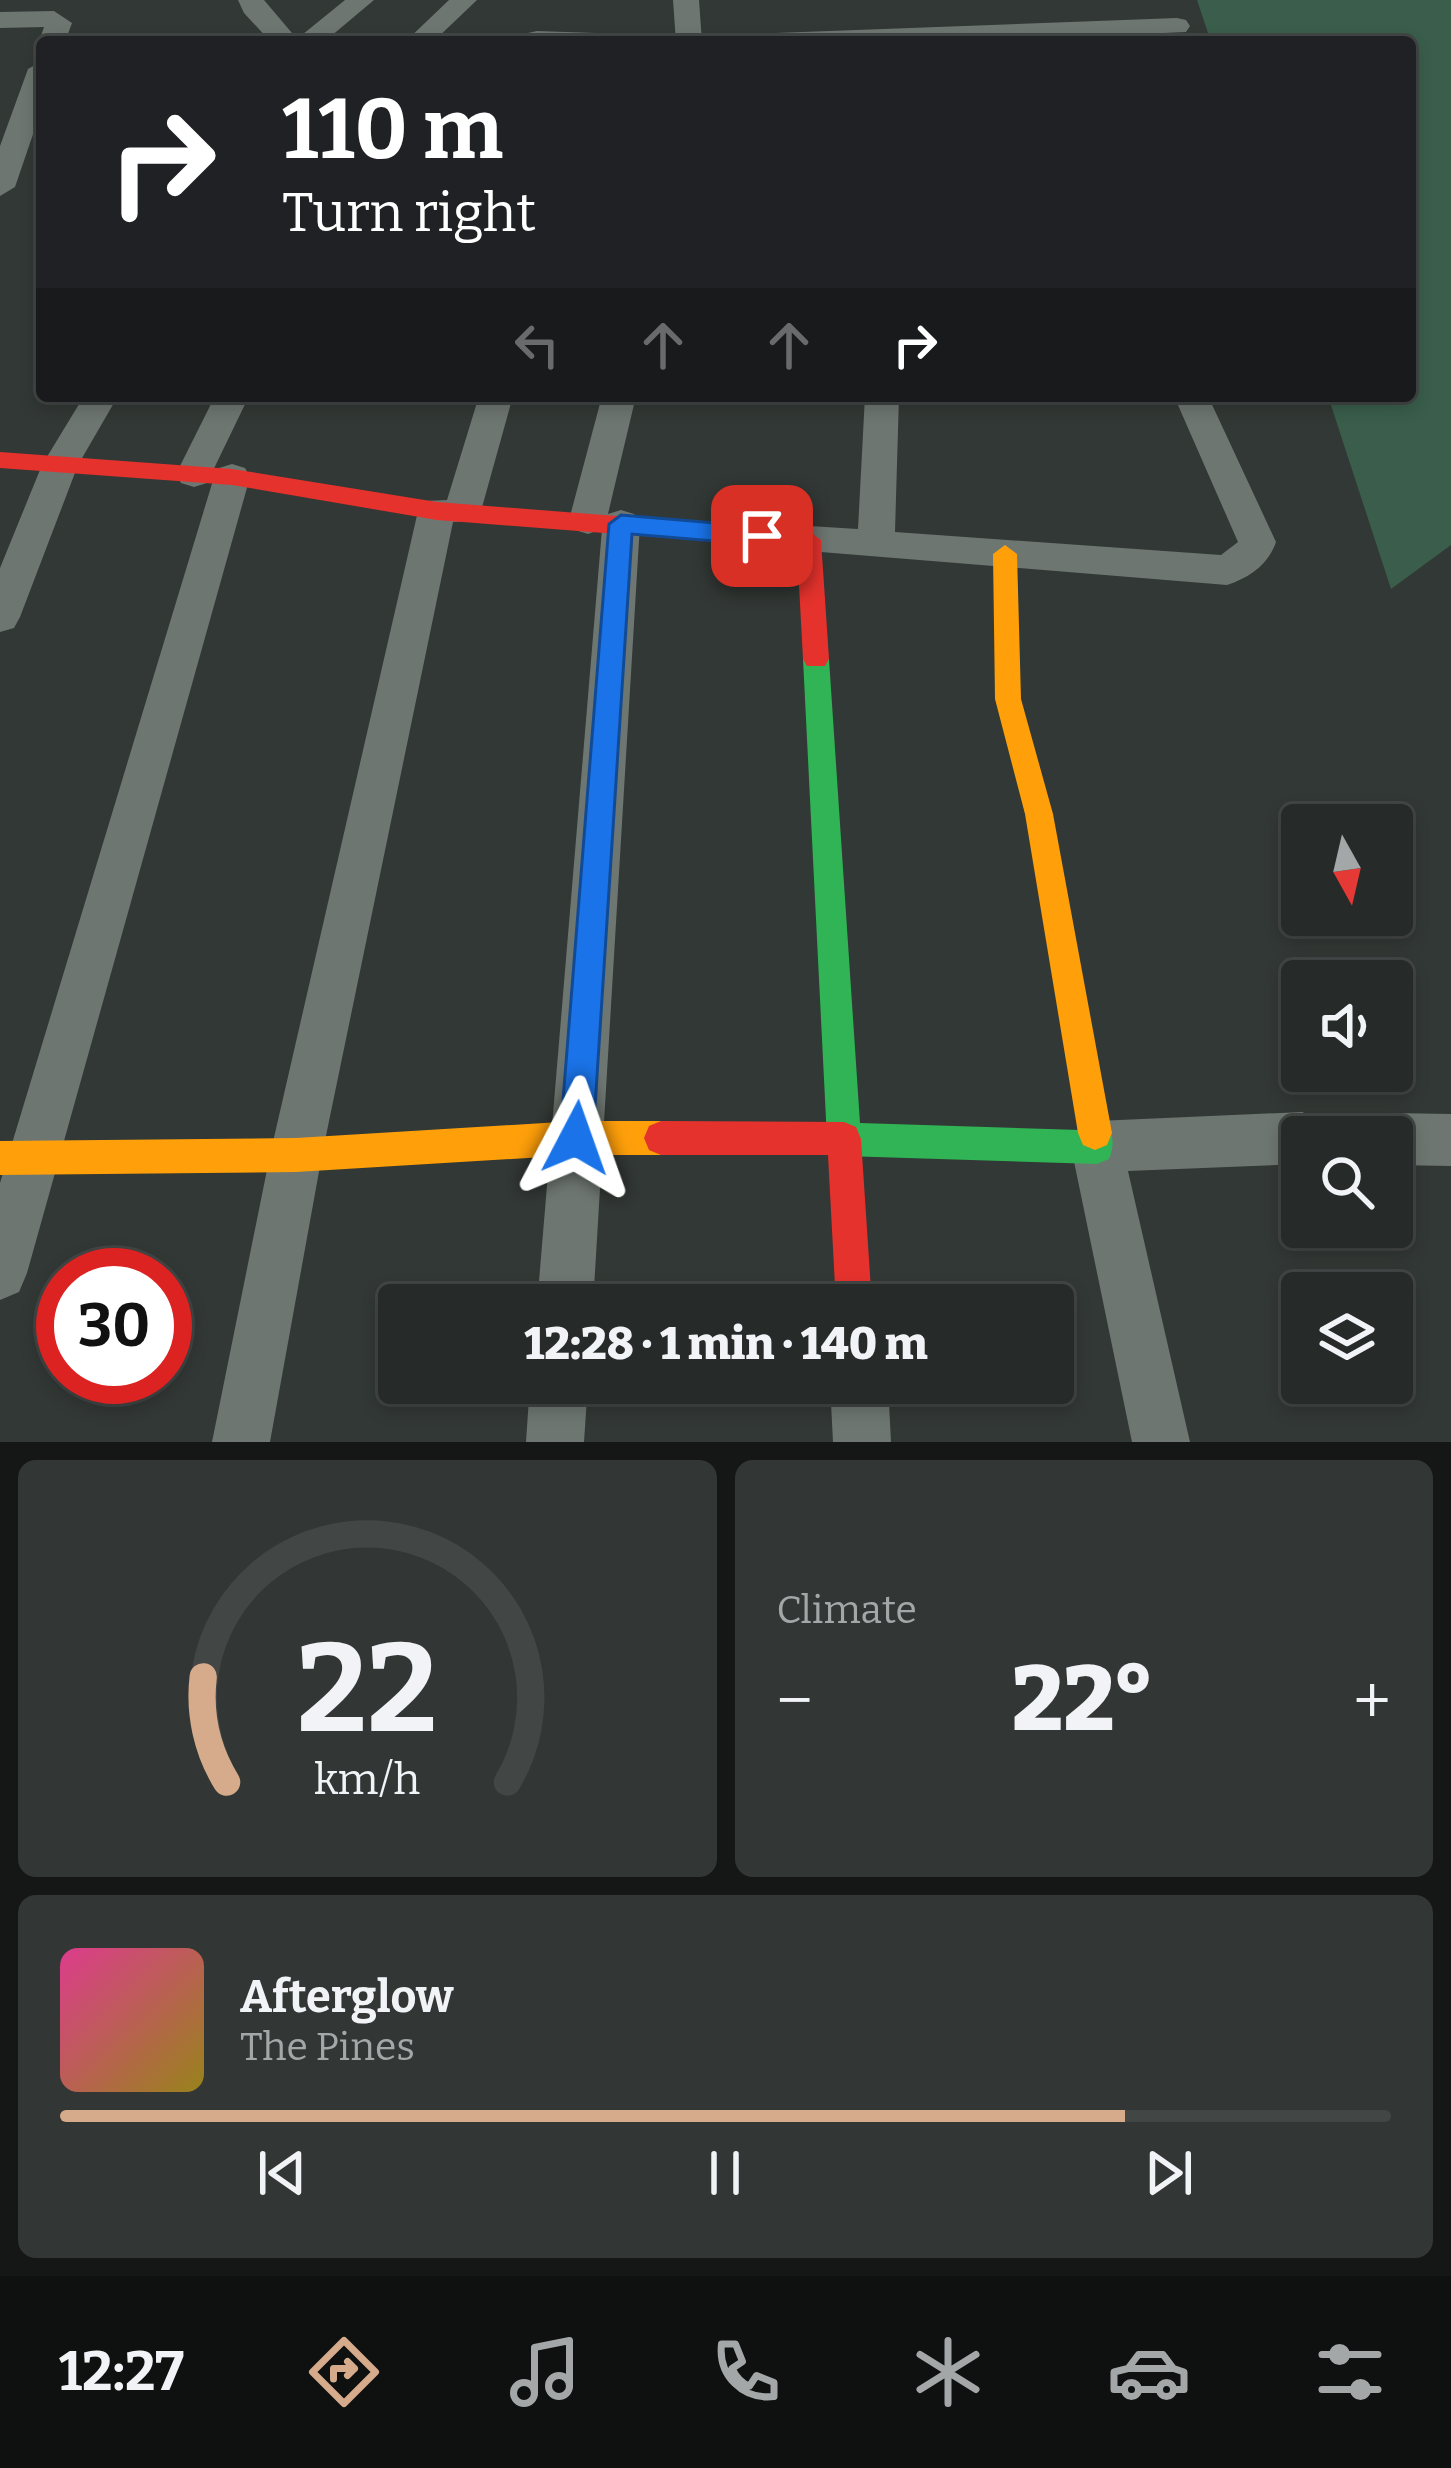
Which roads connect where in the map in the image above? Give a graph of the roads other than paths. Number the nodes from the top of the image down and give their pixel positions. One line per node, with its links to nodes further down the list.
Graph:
1 (251, 0): 9 (street)
2 (361, 0): 10 (street)
3 (464, 0): 11 (street)
4 (686, 0): 12 (street)
5 (1045, 0): 13 (street)
6 (0, 20): 8 (street)
7 (1178, 26): 13 (street)
8 (54, 36)
9 (280, 36)
10 (316, 36)
11 (425, 36)
12 (689, 36)
13 (1058, 36)
14 (36, 86): 16 (street)
15 (36, 175): 16 (street)
16 (2, 182)
17 (97, 402): 24 (street)
18 (231, 402): 25 (street)
19 (494, 402): 26 (street)
20 (618, 402): 27 (street)
21 (882, 402): 29 (street)
22 (1193, 402): 30 (street)
23 (0, 460): 24 (street)
24 (60, 465): 25 (street); 31 (street)
25 (213, 476): 26 (street); 39 (street)
26 (449, 511): 27 (street); 38 (street)
27 (604, 522): 28 (street); 32 (street)
28 (809, 540): 29 (street); 33 (street)
29 (876, 543): 30 (street)
30 (1005, 554): 37 (street)
31 (0, 617)
32 (576, 1138): 33 (street); 38 (street); 41 (street)
33 (844, 1139): 37 (street); 42 (street)
34 (1281, 1139): 37 (street)
35 (1413, 1139): 36 (street)
36 (1451, 1140)
37 (1097, 1147): 48 (street)
38 (296, 1155): 39 (street); 45 (street)
39 (16, 1158): 40 (street)
40 (0, 1273)
41 (566, 1284)
42 (853, 1284)
43 (558, 1404): 46 (street)
44 (860, 1404): 47 (street)
45 (242, 1442)
46 (555, 1442)
47 (862, 1442)
48 (1161, 1442)

